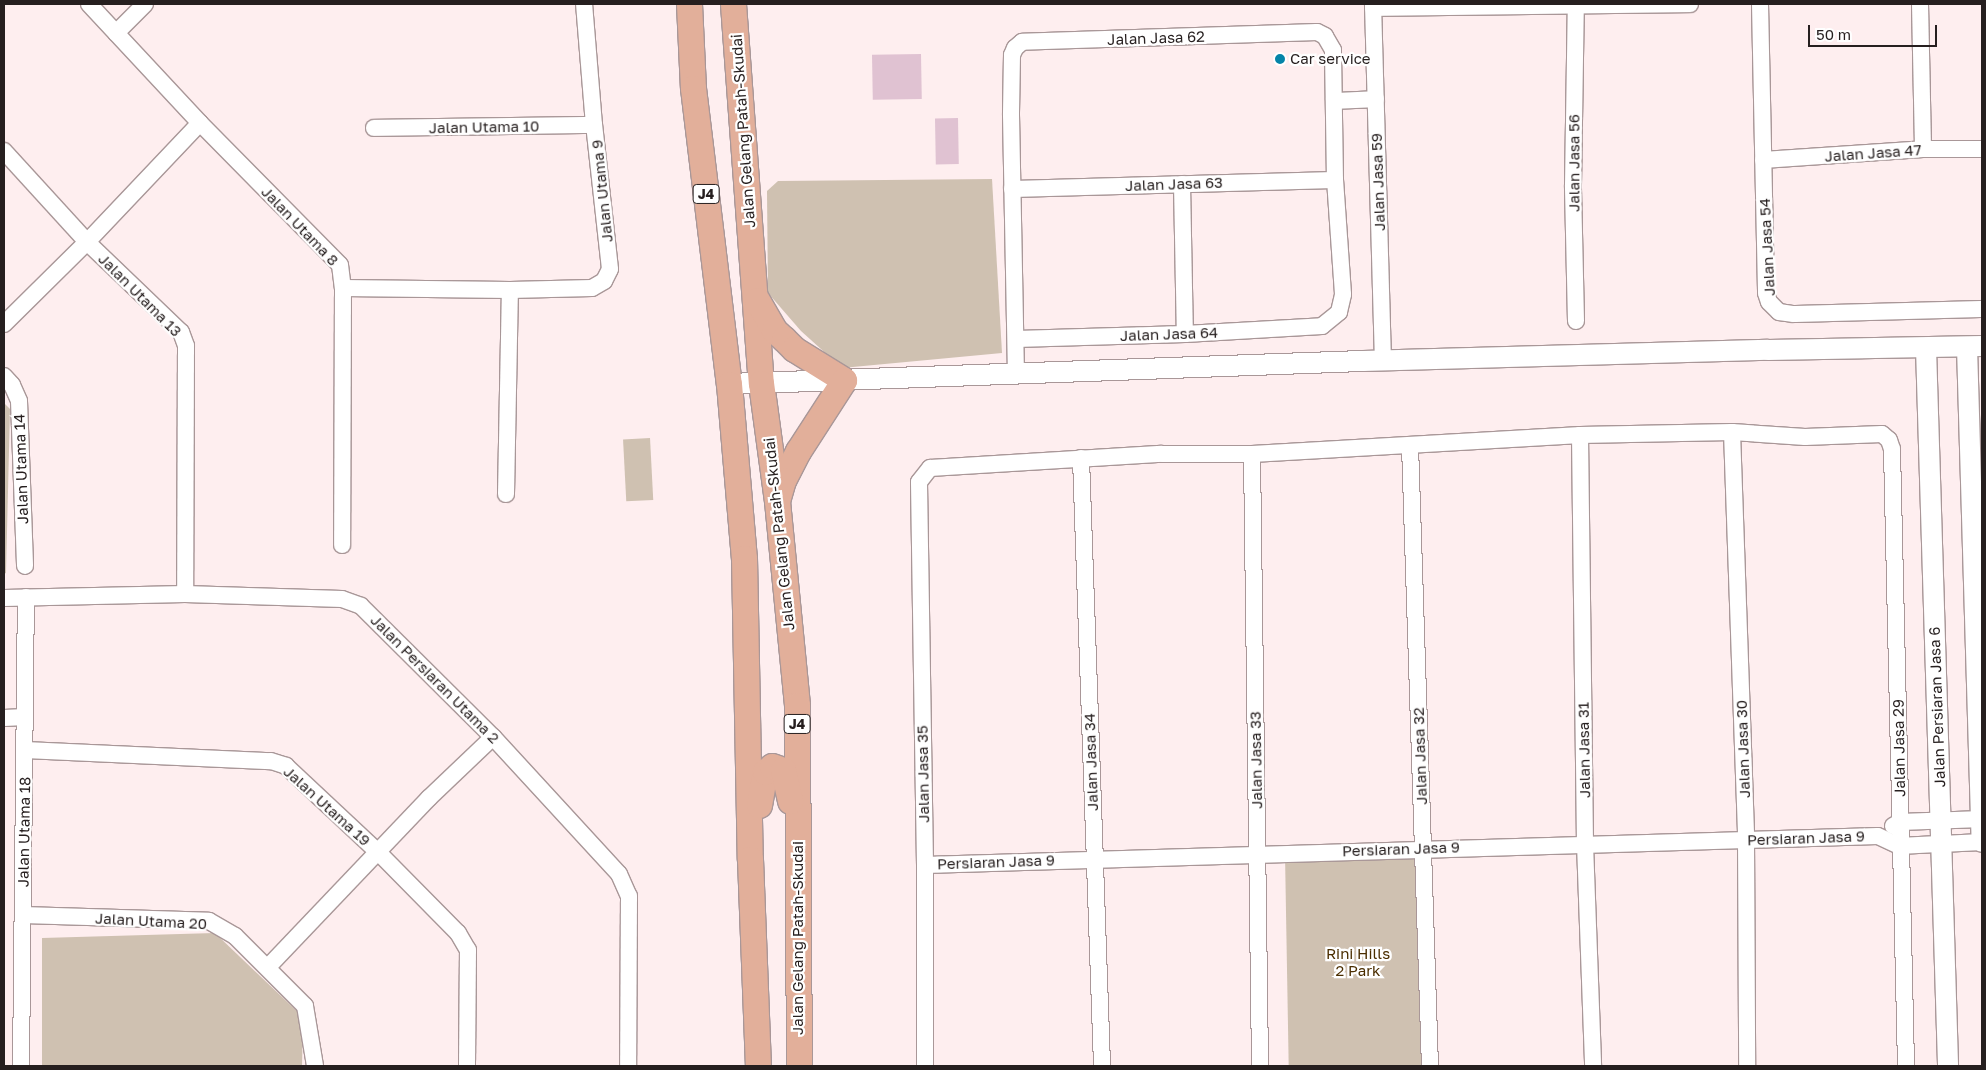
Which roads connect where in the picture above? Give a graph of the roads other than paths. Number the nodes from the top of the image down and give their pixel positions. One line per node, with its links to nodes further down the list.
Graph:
1 (89, 4): 11 (street, Jalan Utama 8)
2 (146, 4): 11 (street)
3 (584, 4): 15 (street, Jalan Utama 9)
4 (690, 4): 41 (main road, J4)
5 (733, 4): 27 (main road, Jalan Gelang Patah-Skudai / J4)
6 (1576, 4): 7 (street); 10 (street); 29 (street, Jalan Jasa 56)
7 (1690, 4)
8 (1760, 4): 20 (street, Jalan Jasa 54)
9 (1920, 4): 17 (street)
10 (1373, 6): 12 (street, Jalan Jasa 59)
11 (116, 33): 14 (street, Jalan Utama 8)
12 (1376, 99): 13 (street); 36 (street, Jalan Jasa 59)
13 (1334, 101): 21 (street, Jalan Jasa 62); 23 (street, Jalan Jasa 62)
14 (200, 123): 24 (street); 25 (street, Jalan Utama 8)
15 (594, 125): 16 (street, Jalan Utama 10); 26 (street, Jalan Utama 9)
16 (374, 128)
17 (1923, 149): 18 (street, Jalan Jasa 47); 20 (street, Jalan Jasa 47)
18 (1982, 149)
19 (4, 151): 24 (street, Jalan Utama 13)
20 (1763, 160): 28 (street, Jalan Jasa 54)
21 (1335, 180): 22 (street, Jalan Jasa 63); 31 (street, Jalan Jasa 62)
22 (1182, 184): 23 (street, Jalan Jasa 63); 32 (street)
23 (1012, 189): 33 (street, Jalan Jasa 62)
24 (87, 242): 30 (street); 51 (street, Jalan Utama 13)
25 (343, 288): 26 (street, Jalan Utama 9); 49 (street, Jalan Utama 8)
26 (510, 290): 47 (street)
27 (754, 294): 39 (main road); 40 (main road, Jalan Gelang Patah-Skudai / J4)
28 (1982, 309)
29 (1576, 321)
30 (4, 324)
31 (1322, 326): 32 (street, Jalan Jasa 64)
32 (1184, 334): 33 (street, Jalan Jasa 64)
33 (1016, 339): 37 (street, Jalan Jasa 62)
34 (1974, 347): 35 (street); 58 (street)
35 (1926, 348): 36 (street); 59 (street, Jalan Persiaran Jasa 6)
36 (1383, 360): 37 (street)
37 (1016, 375): 39 (street)
38 (4, 376): 50 (street, Jalan Utama 14)
39 (844, 380): 40 (street); 48 (main road)
40 (761, 383): 41 (street); 48 (main road, Jalan Gelang Patah-Skudai / J4)
41 (729, 384): 72 (main road, J4)
42 (1732, 432): 43 (street); 60 (street, Jalan Jasa 29); 62 (street, Jalan Jasa 30)
43 (1580, 434): 44 (street); 64 (street, Jalan Jasa 31)
44 (1410, 445): 45 (street); 67 (street, Jalan Jasa 32)
45 (1252, 454): 46 (street); 69 (street, Jalan Jasa 33)
46 (1081, 458): 71 (street, Jalan Jasa 34); 73 (street, Jalan Jasa 35)
47 (506, 494)
48 (777, 501): 70 (main road, Jalan Gelang Patah-Skudai / J4)
49 (342, 545)
50 (25, 566)
51 (185, 594): 52 (street, Jalan Persiaran Utama 2); 56 (street, Jalan Persiaran Utama 2)
52 (26, 597): 53 (street, Jalan Persiaran Utama 2); 54 (street, Jalan Utama 18)
53 (4, 598)
54 (25, 717): 55 (street); 57 (street, Jalan Utama 18)
55 (4, 718)
56 (494, 737): 68 (street); 79 (street, Jalan Persiaran Utama 2)
57 (24, 750): 68 (street, Jalan Utama 19); 74 (street, Jalan Utama 18)
58 (1982, 819): 59 (street); 63 (street)
59 (1941, 821): 60 (street); 65 (street, Jalan Persiaran Jasa 6)
60 (1900, 822): 61 (street, Persiaran Jasa 9); 66 (street, Jalan Jasa 29)
61 (1878, 836): 62 (street, Persiaran Jasa 9); 66 (street, Persiaran Jasa 9)
62 (1746, 839): 64 (street, Persiaran Jasa 9); 87 (street, Jalan Jasa 30)
63 (1982, 842): 65 (street, Persiaran Jasa 9)
64 (1585, 844): 67 (street, Persiaran Jasa 9); 86 (street, Jalan Jasa 31)
65 (1941, 844): 66 (street, Persiaran Jasa 9); 89 (street, Jalan Persiaran Jasa 6)
66 (1899, 846): 88 (street, Jalan Jasa 29)
67 (1423, 848): 69 (street, Persiaran Jasa 9); 85 (street, Jalan Jasa 32)
68 (378, 852): 75 (street); 78 (street, Jalan Utama 19)
69 (1256, 853): 71 (street, Persiaran Jasa 9); 84 (street, Jalan Jasa 33)
70 (798, 854): 72 (main road); 81 (main road, Jalan Gelang Patah-Skudai / J4)
71 (1094, 858): 73 (street, Persiaran Jasa 9); 83 (street, Jalan Jasa 34)
72 (750, 859): 80 (main road, J4)
73 (925, 865): 82 (street, Jalan Jasa 35)
74 (23, 916): 75 (street, Jalan Utama 20); 76 (street, Jalan Utama 18)
75 (268, 967): 77 (street, Jalan Utama 20)
76 (21, 1066)
77 (315, 1066)
78 (467, 1066)
79 (628, 1066)
80 (758, 1066)
81 (800, 1066)
82 (924, 1066)
83 (1102, 1066)
84 (1260, 1066)
85 (1430, 1066)
86 (1593, 1066)
87 (1747, 1066)
88 (1906, 1066)
89 (1948, 1066)

